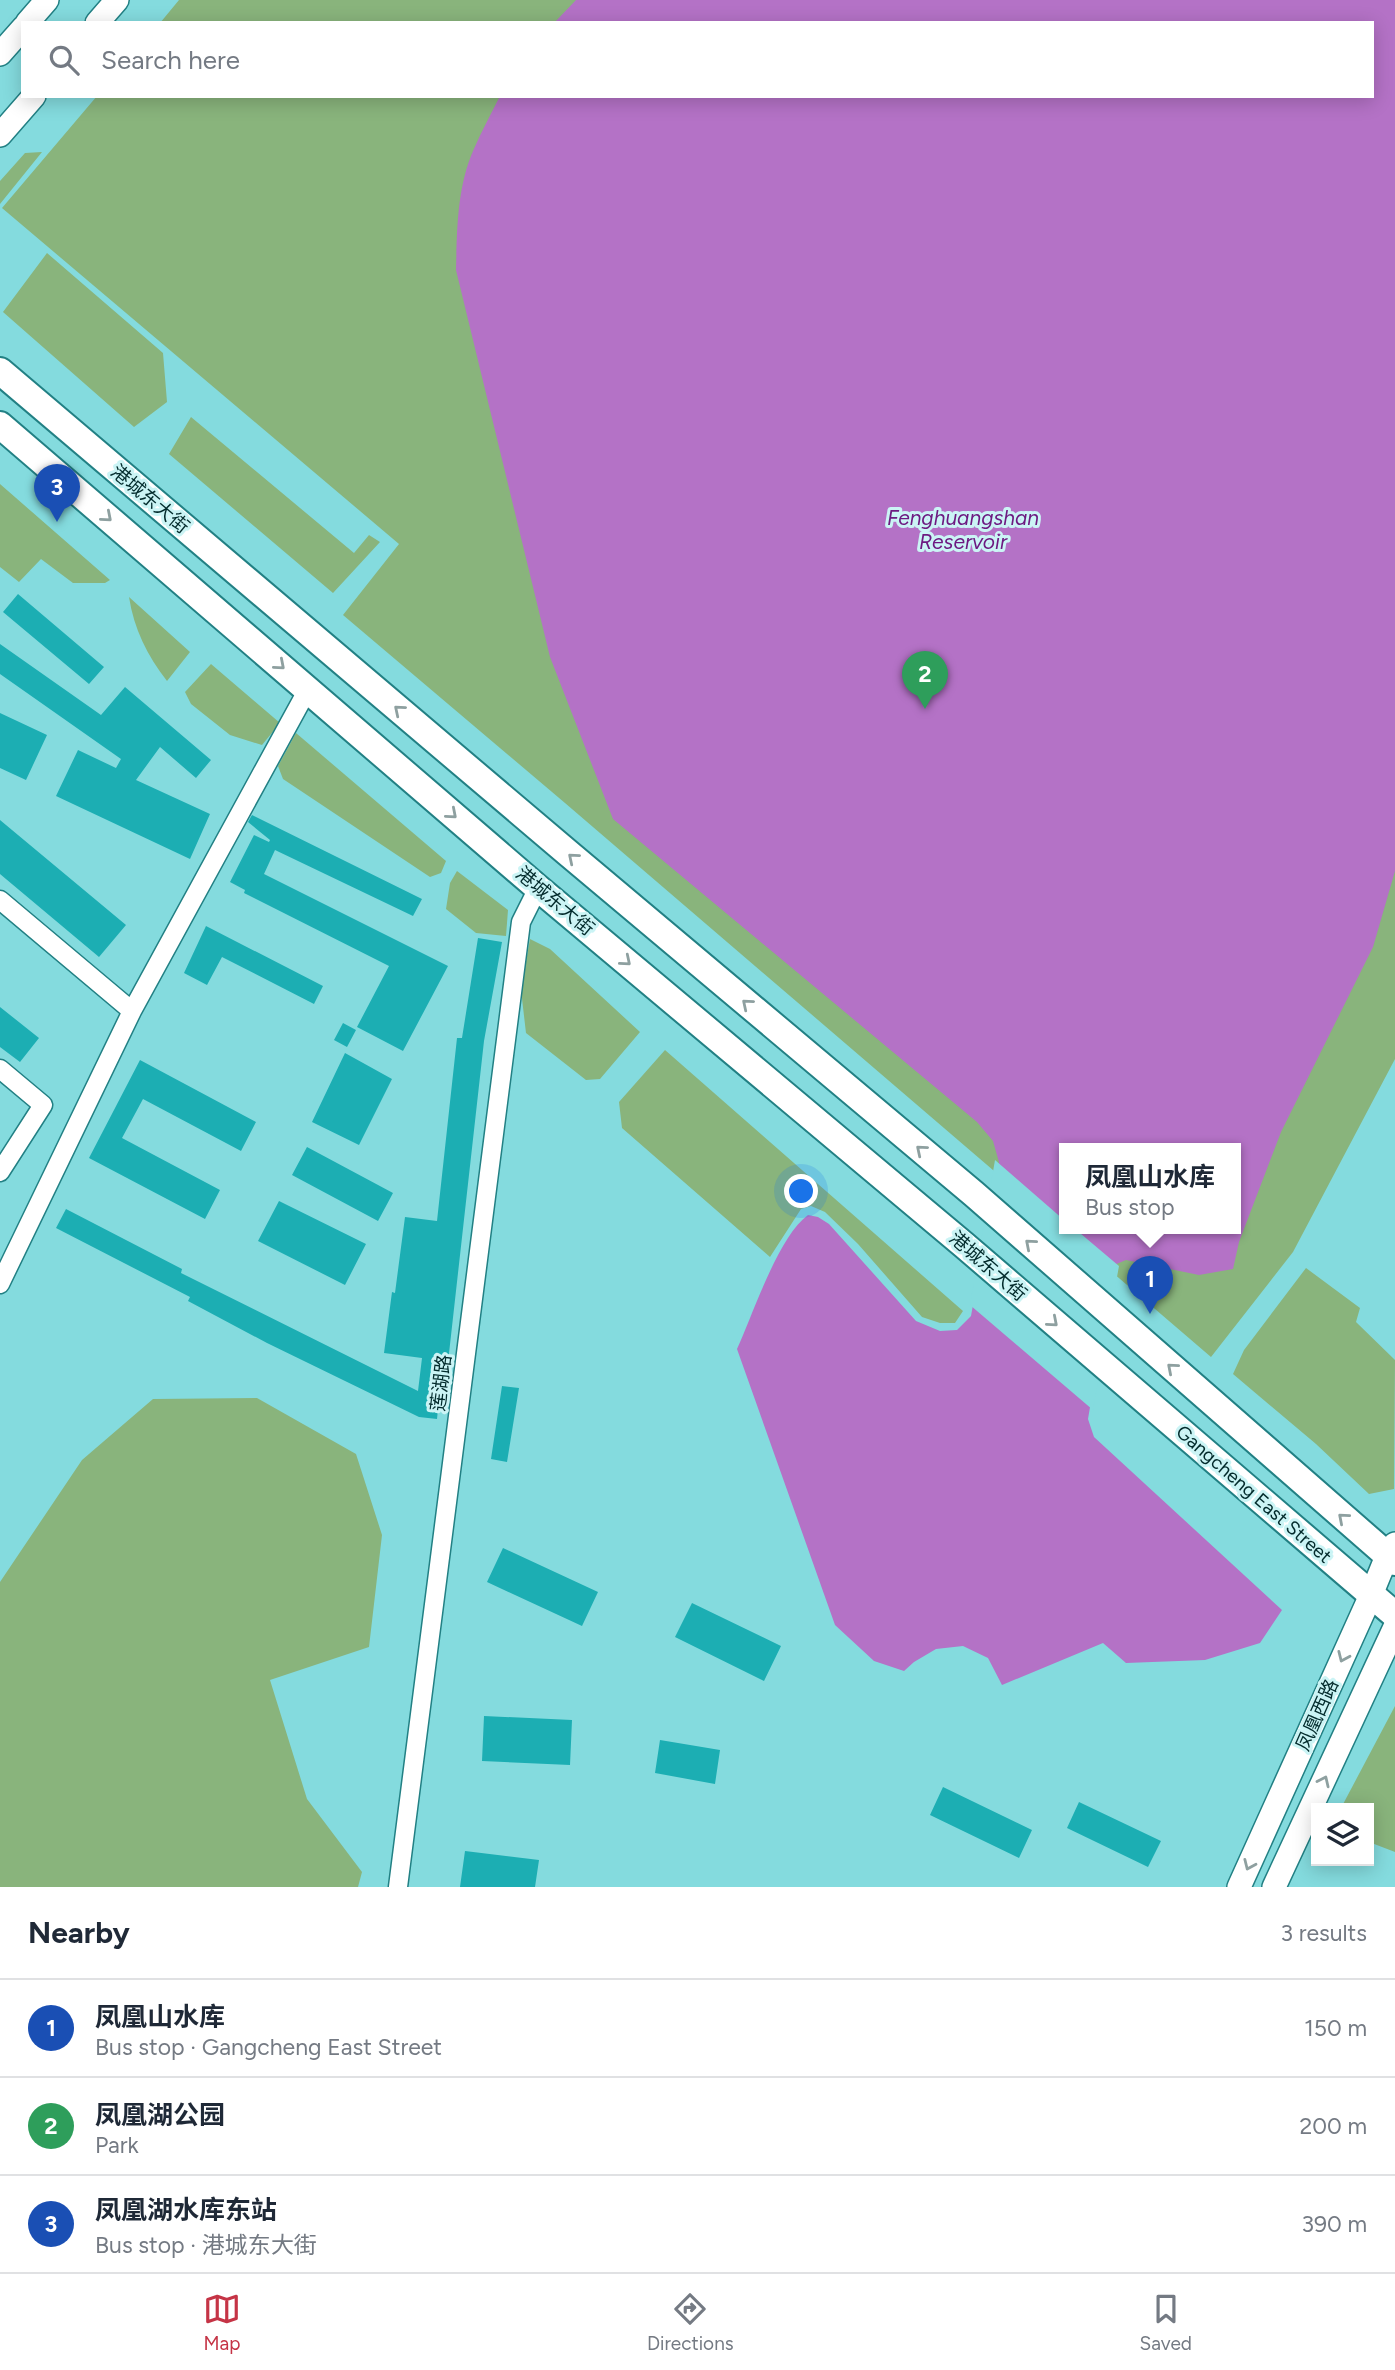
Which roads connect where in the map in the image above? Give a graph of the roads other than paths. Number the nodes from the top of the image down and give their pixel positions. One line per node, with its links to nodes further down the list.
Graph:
1 (47, 0): 3 (street)
2 (117, 0): 4 (street)
3 (29, 21)
4 (99, 21)
5 (21, 30): 6 (street)
6 (0, 54)
7 (32, 98): 8 (street)
8 (0, 135)
9 (0, 372): 19 (main road, 港城东大街, one-way to 9)
10 (0, 425): 11 (main road, 港城东大街, one-way to 11)
11 (308, 689): 12 (main road, 港城东大街, one-way to 12); 14 (street)
12 (538, 888): 18 (main road, 港城东大街, one-way to 18); 23 (street, 莲湖路)
13 (0, 900): 14 (street)
14 (132, 1012): 17 (street)
15 (0, 1069): 16 (street)
16 (0, 1172)
17 (0, 1284)
18 (1113, 1373): 20 (main road, Gangcheng East Street)
19 (1392, 1554): 20 (street, 凤凰西路)
20 (1371, 1595): 21 (main road, Gangcheng East Street); 24 (street, 凤凰西路, one-way to 24)
21 (1395, 1615)
22 (1395, 1627): 25 (street, 凤凰西路, one-way to 22)
23 (398, 1887)
24 (1239, 1887)
25 (1274, 1887)

